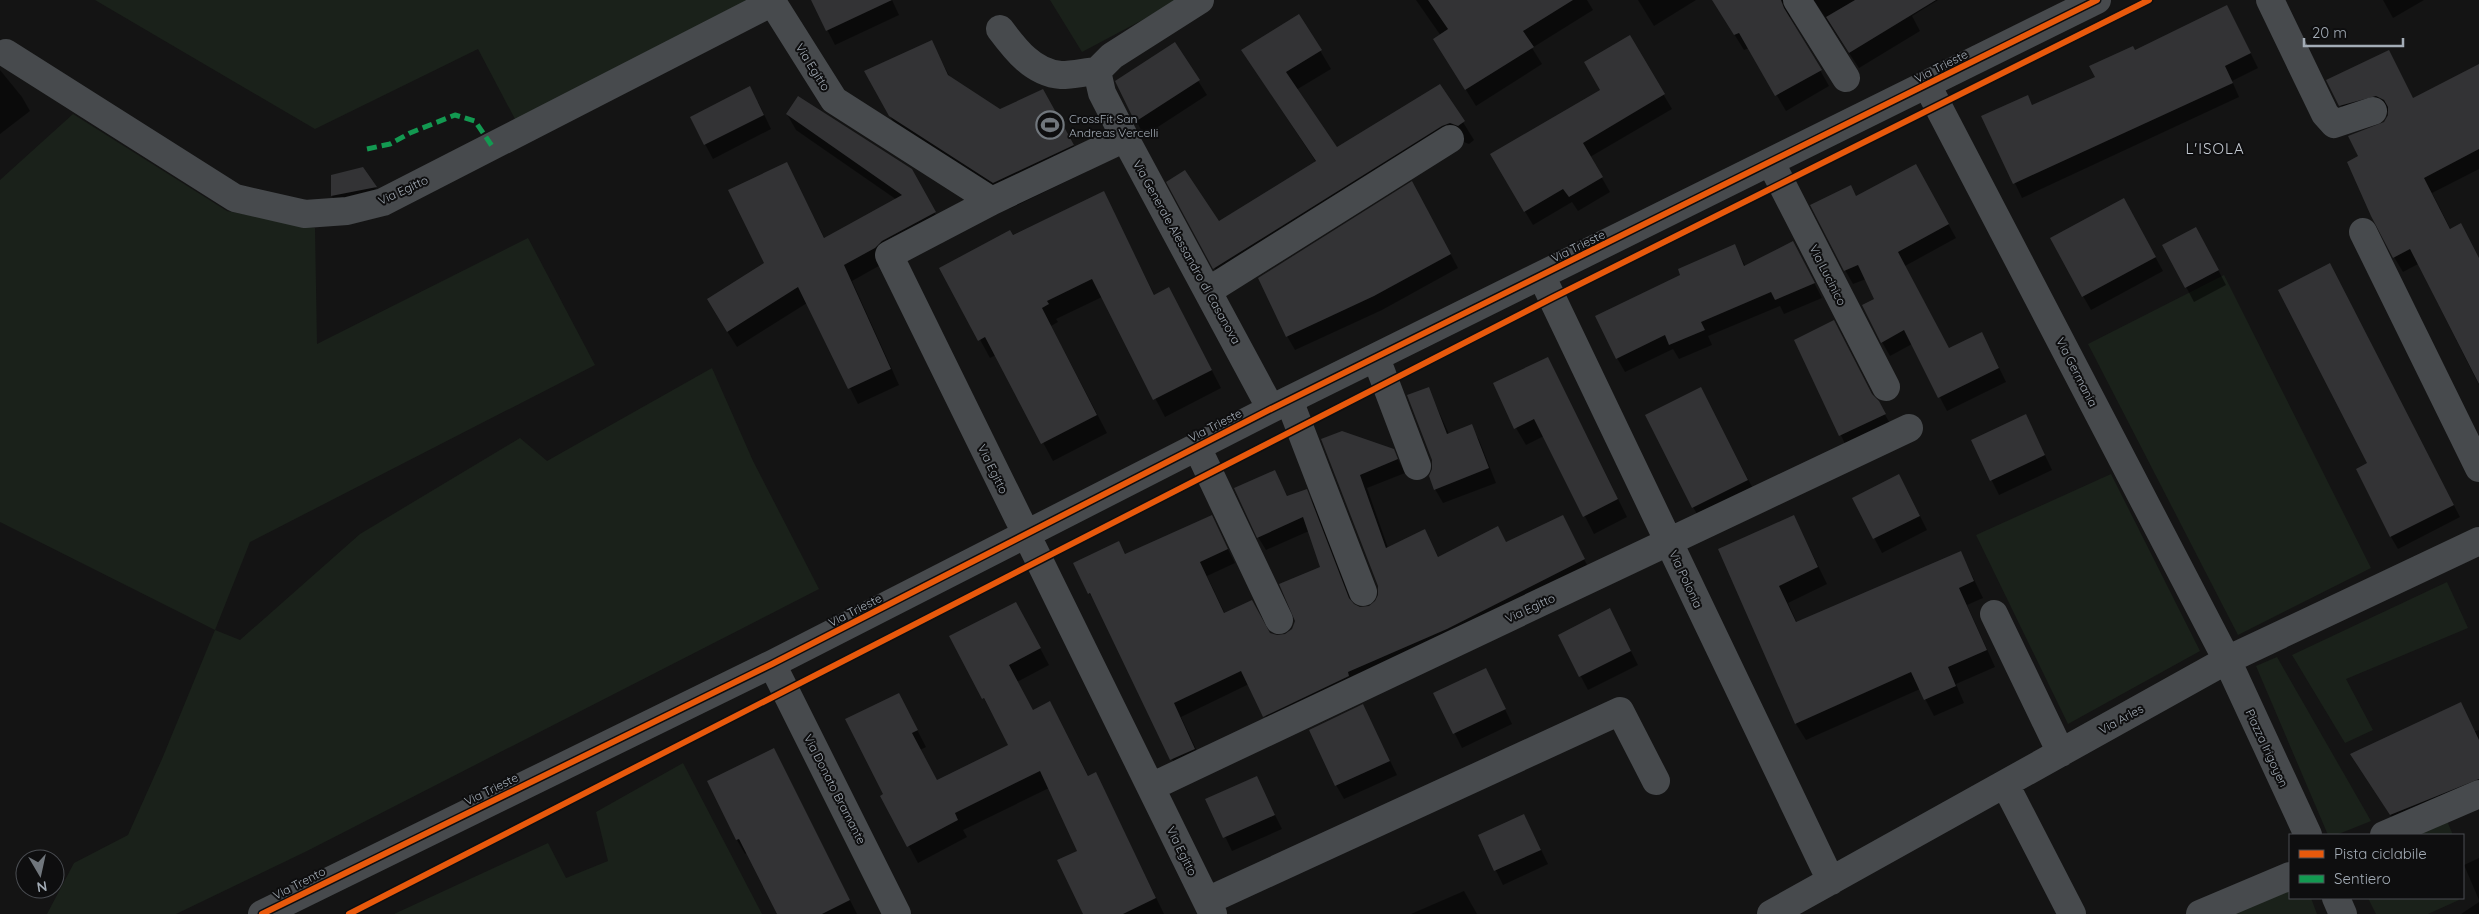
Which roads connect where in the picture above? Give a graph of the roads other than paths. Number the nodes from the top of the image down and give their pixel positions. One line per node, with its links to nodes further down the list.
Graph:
1 (1200, 0): 8 (street)
2 (1797, 0): 9 (street)
3 (2097, 0): 10 (street, Via Trieste)
4 (2270, 0): 11 (street)
5 (772, 1): 7 (street, Via Egitto); 15 (street, Via Egitto)
6 (1000, 29): 8 (street)
7 (6, 53)
8 (1097, 71): 12 (street, Via Generale Alessandro di Casanova)
9 (1846, 78)
10 (1928, 85): 14 (street, Via Trieste); 32 (street, Via Germania)
11 (2373, 111)
12 (1124, 138): 15 (street, Via Egitto); 18 (street, Via Generale Alessandro di Casanova)
13 (1450, 139): 18 (street)
14 (1771, 162): 17 (street, Via Trieste); 20 (street, Via Lucinico)
15 (992, 201): 26 (street, Via Egitto)
16 (2362, 232): 25 (street)
17 (1542, 277): 19 (street, Via Trieste); 28 (street, Via Polonia)
18 (1208, 291): 21 (street, Via Generale Alessandro di Casanova)
19 (1376, 358): 21 (street, Via Trieste); 24 (street)
20 (1886, 387)
21 (1280, 405): 23 (street, Via Trieste); 29 (street, Via Generale Alessandro di Casanova)
22 (1909, 428): 28 (street, Via Egitto)
23 (1197, 447): 26 (street, Via Trieste); 31 (street)
24 (1417, 466)
25 (2479, 468)
26 (1026, 535): 33 (street, Via Trieste); 37 (street, Via Egitto)
27 (2479, 540): 32 (street, Via Arles)
28 (1669, 542): 37 (street, Via Egitto); 43 (street, Via Polonia)
29 (1362, 592)
30 (1994, 614): 34 (street)
31 (1279, 620)
32 (2226, 660): 34 (street, Via Arles); 39 (street, Piazza Irigoyen)
33 (772, 664): 41 (street, Via Trieste); 47 (street, Via Donato Bramante)
34 (2061, 753): 36 (street, Via Arles)
35 (1656, 781): 45 (street)
36 (2005, 784): 43 (street, Via Arles); 49 (street)
37 (1151, 787): 45 (street, Via Egitto)
38 (2479, 794): 40 (street)
39 (2308, 834)
40 (2386, 834)
41 (345, 873): 46 (street, Via Trento)
42 (2289, 876): 50 (street)
43 (1831, 881): 48 (street, Via Arles)
44 (2336, 899): 51 (street)
45 (1210, 907)
46 (265, 914)
47 (898, 914)
48 (1771, 914)
49 (2072, 914)
50 (2200, 914)
51 (2343, 914)

